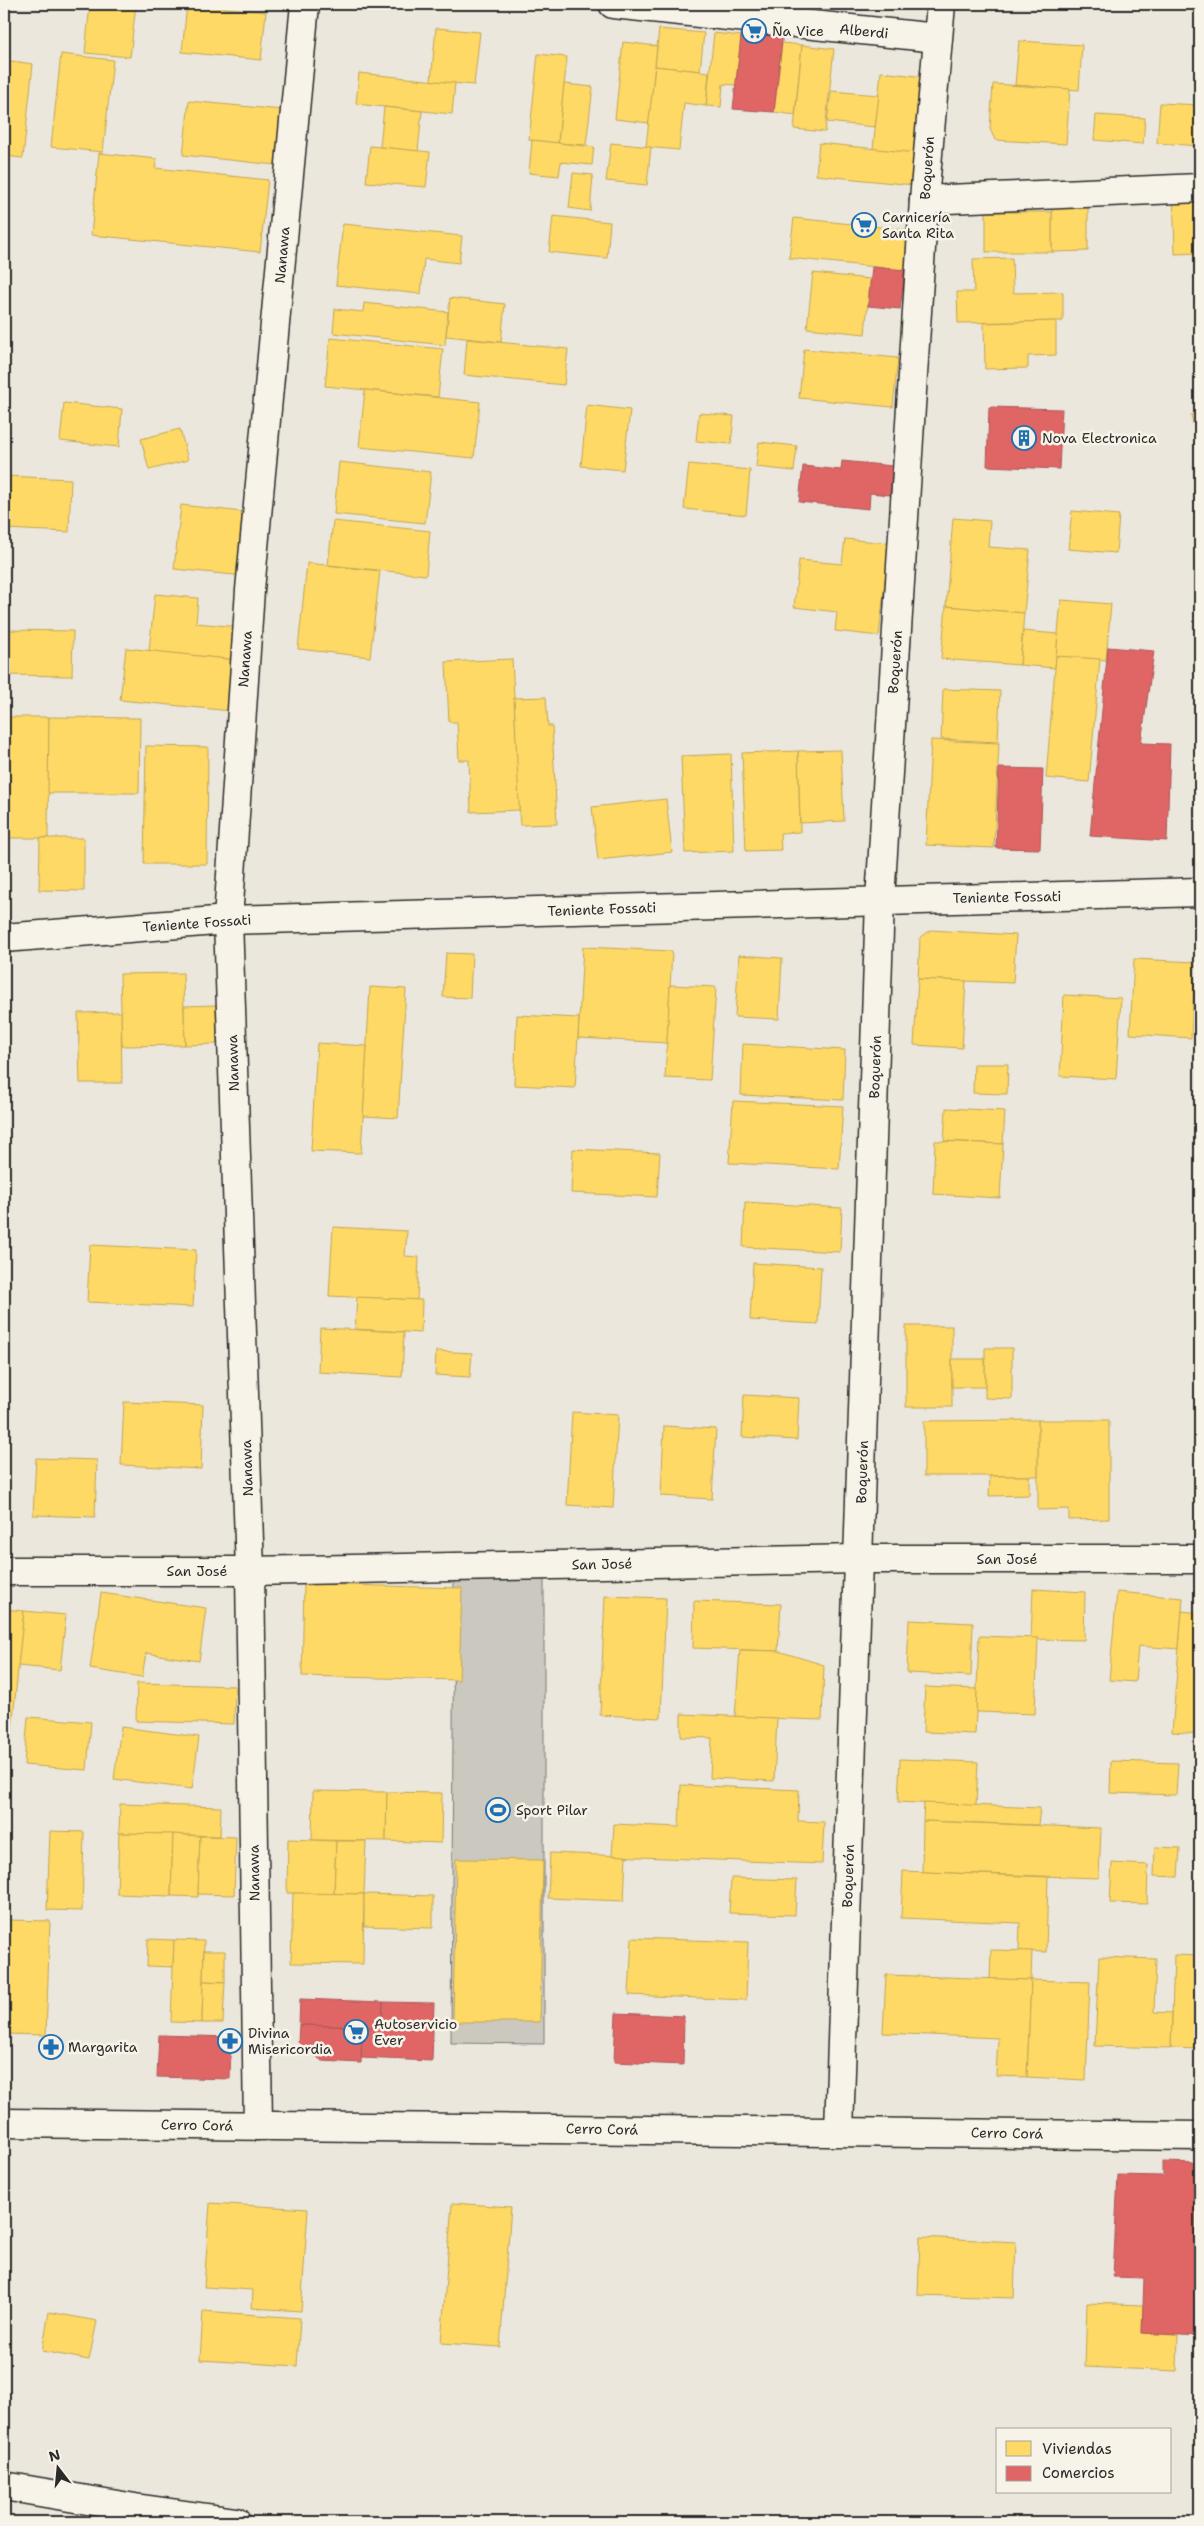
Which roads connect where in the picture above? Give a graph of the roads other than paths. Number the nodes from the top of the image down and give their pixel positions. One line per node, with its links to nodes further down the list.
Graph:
1 (305, 4): 9 (street, Nanawa)
2 (613, 4): 4 (street, Alberdi)
3 (941, 4): 4 (street, Boquerón)
4 (937, 38): 6 (street, Boquerón)
5 (1200, 188): 6 (street)
6 (924, 200): 8 (street, Boquerón)
7 (1200, 892): 8 (street, Teniente Fossati)
8 (880, 900): 9 (street, Teniente Fossati); 11 (street, Boquerón)
9 (228, 920): 10 (street, Teniente Fossati); 14 (street, Nanawa)
10 (4, 938)
11 (859, 1560): 12 (street, San José); 14 (street, San José); 17 (street, Boquerón)
12 (1200, 1560)
13 (4, 1571): 14 (street, San José)
14 (250, 1571): 16 (street, Nanawa)
15 (4, 2123): 16 (street, Cerro Corá)
16 (258, 2126): 17 (street, Cerro Corá)
17 (838, 2131): 18 (street, Cerro Corá)
18 (1200, 2136)
19 (4, 2486): 20 (street)
20 (236, 2522)

